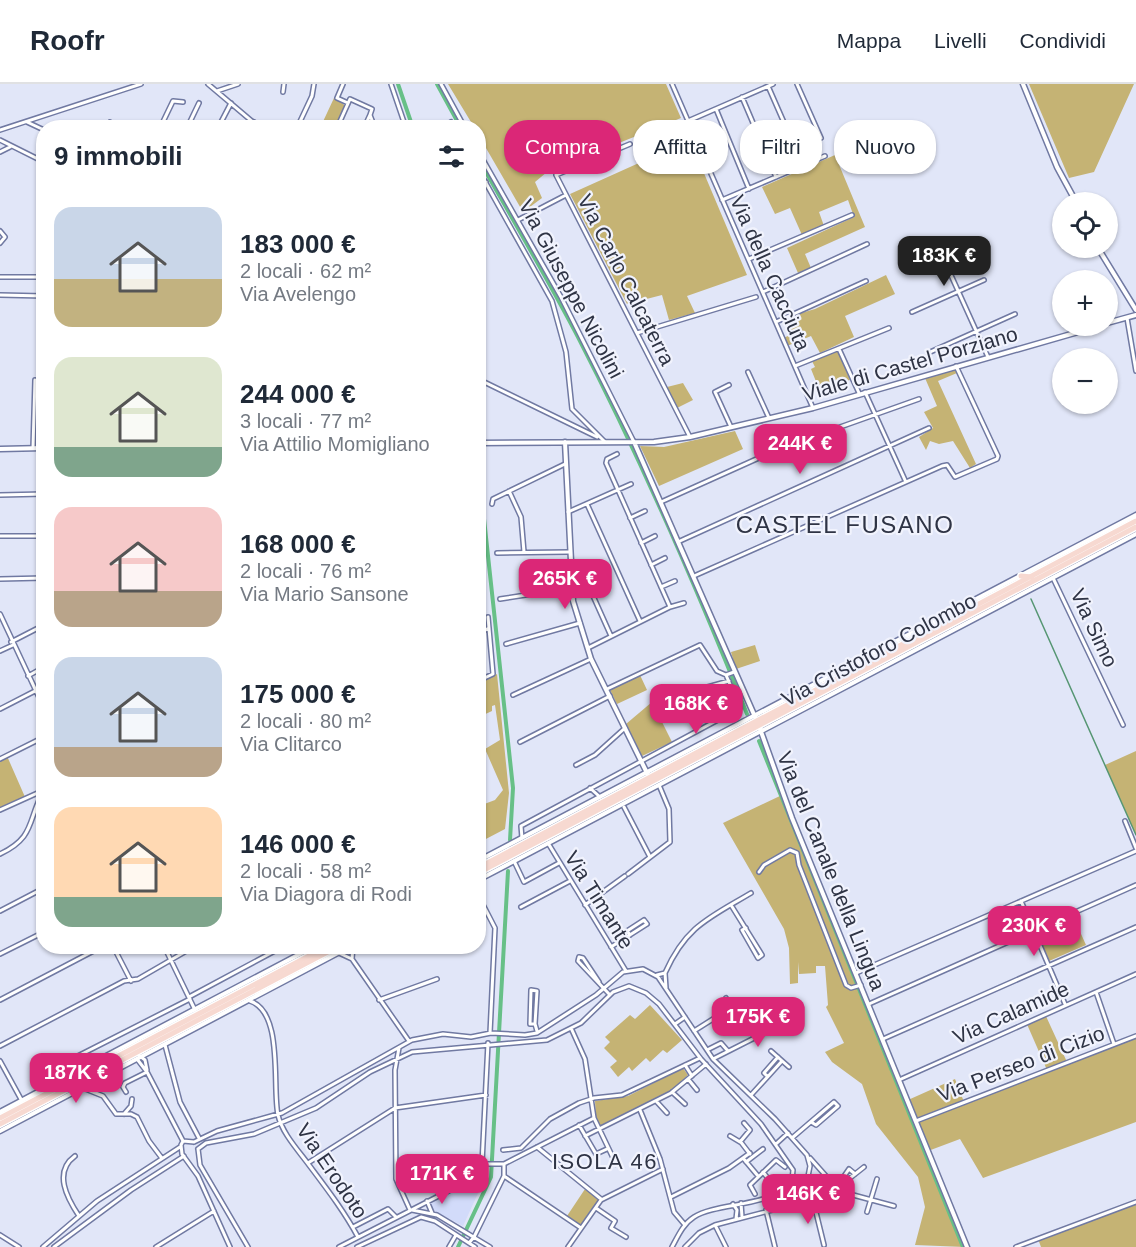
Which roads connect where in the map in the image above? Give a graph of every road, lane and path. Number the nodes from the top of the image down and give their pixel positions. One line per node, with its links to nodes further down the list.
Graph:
1 (141, 84): 37 (street)
2 (208, 84): 14 (street)
3 (238, 84): 14 (street)
4 (284, 84): 15 (street)
5 (314, 84): 27 (street)
6 (343, 84): 20 (street)
7 (391, 84): 31 (street)
8 (441, 84): 32 (street)
9 (672, 84): 33 (street, Via della Cacciuta)
10 (773, 84): 13 (street)
11 (797, 84): 36 (street)
12 (1023, 84): 53 (street)
13 (768, 86): 16 (street); 35 (street)
14 (216, 91): 19 (street)
15 (283, 92)
16 (742, 98): 21 (street); 50 (street)
17 (183, 102): 23 (street)
18 (199, 103): 24 (street)
19 (231, 103): 25 (street); 26 (street)
20 (348, 103): 22 (street); 28 (street)
21 (716, 109): 34 (street); 52 (street)
22 (370, 115): 29 (street); 30 (street)
23 (164, 120)
24 (191, 120)
25 (222, 120)
26 (252, 120)
27 (301, 120)
28 (341, 120)
29 (368, 120)
30 (372, 120)
31 (403, 120)
32 (461, 120)
33 (688, 120)
34 (690, 120)
35 (783, 120)
36 (812, 120)
37 (27, 122): 38 (street); 39 (street)
38 (36, 126)
39 (0, 130)
40 (2, 142): 42 (street); 43 (street)
41 (630, 144): 54 (street, Via Carlo Calcaterra)
42 (12, 147): 43 (street); 46 (street)
43 (1, 151)
44 (825, 156): 45 (street)
45 (822, 157)
46 (36, 158)
47 (486, 165): 57 (street, Via Giuseppe Nicolini)
48 (711, 174): 55 (street, Via della Cacciuta)
49 (783, 174): 50 (street)
50 (776, 177): 52 (street)
51 (486, 182): 102 (street)
52 (749, 189): 55 (street)
53 (1071, 192)
54 (566, 195): 57 (street); 82 (street, Via Carlo Calcaterra)
55 (722, 200): 62 (street, Via della Cacciuta)
56 (852, 215): 62 (street)
57 (518, 220): 106 (street, Via Giuseppe Nicolini)
58 (0, 231): 59 (street)
59 (0, 244)
60 (867, 244): 68 (street)
61 (1104, 258): 73 (street)
62 (749, 259): 68 (street, Via della Cacciuta)
63 (950, 273): 69 (street)
64 (0, 276): 65 (street)
65 (36, 277)
66 (984, 280): 69 (street)
67 (866, 281): 79 (street)
68 (763, 292): 79 (street, Via della Cacciuta)
69 (958, 292): 74 (street); 81 (street)
70 (0, 295): 71 (street)
71 (36, 296)
72 (756, 297): 82 (street)
73 (1136, 310)
74 (912, 312)
75 (1015, 314): 81 (street)
76 (1136, 315): 77 (street)
77 (1126, 318): 78 (street); 89 (street)
78 (1118, 320)
79 (776, 322): 87 (street, Via della Cacciuta)
80 (889, 328): 84 (street)
81 (976, 331): 85 (street); 86 (street)
82 (637, 333): 103 (street, Via Carlo Calcaterra)
83 (1064, 336): 86 (street, Viale di Castel Porziano)
84 (838, 349): 87 (street); 95 (street)
85 (927, 353)
86 (988, 357): 88 (street, Viale di Castel Porziano)
87 (795, 366): 97 (street, Via della Cacciuta)
88 (956, 366): 94 (street, Viale di Castel Porziano); 113 (street)
89 (1136, 371)
90 (748, 372): 99 (street)
91 (35, 380): 110 (street)
92 (486, 383): 102 (street)
93 (729, 385): 100 (street)
94 (865, 392): 95 (street, Viale di Castel Porziano); 98 (street)
95 (859, 393): 97 (street, Viale di Castel Porziano)
96 (919, 399): 98 (street)
97 (813, 408): 99 (street, Viale di Castel Porziano)
98 (875, 414): 108 (street); 119 (street)
99 (769, 418): 100 (street, Viale di Castel Porziano)
100 (731, 427): 103 (street, Viale di Castel Porziano)
101 (929, 428): 108 (street)
102 (599, 437): 105 (street)
103 (690, 437): 106 (street, Viale di Castel Porziano)
104 (565, 442): 105 (street, Viale di Castel Porziano); 107 (street, Viale di Castel Porziano); 112 (street)
105 (605, 442): 106 (street, Viale di Castel Porziano)
106 (633, 442): 119 (street, Via del Canale della Lingua)
107 (486, 443)
108 (890, 446): 113 (street); 132 (street)
109 (0, 448): 110 (street)
110 (33, 448)
111 (617, 454): 115 (street)
112 (565, 464): 116 (street); 122 (street)
113 (905, 480): 141 (street)
114 (631, 484): 115 (street)
115 (617, 490): 121 (street); 125 (street)
116 (509, 491): 120 (street); 136 (street)
117 (36, 494): 118 (street)
118 (0, 495)
119 (661, 502): 132 (street, Via del Canale della Lingua)
120 (492, 504)
121 (587, 504): 122 (street); 156 (street)
122 (568, 512): 134 (street)
123 (645, 512): 125 (street)
124 (1136, 515): 142 (street, Via Cristoforo Colombo)
125 (630, 518): 133 (street)
126 (1136, 521): 143 (main road, Via Cristoforo Colombo)
127 (1136, 527): 137 (main road, Via Cristoforo Colombo)
128 (1136, 534): 138 (street, Via Cristoforo Colombo)
129 (0, 536): 130 (street)
130 (36, 536)
131 (655, 536): 133 (street)
132 (680, 541): 141 (street, Via del Canale della Lingua)
133 (641, 543): 140 (street)
134 (570, 552): 136 (street); 150 (street)
135 (497, 553): 136 (street)
136 (524, 553)
137 (1089, 553): 138 (street); 181 (main road, Via Cristoforo Colombo)
138 (1096, 555): 146 (street, Via Cristoforo Colombo)
139 (665, 558): 140 (street)
140 (651, 565): 149 (street)
141 (694, 576): 168 (street, Via del Canale della Lingua)
142 (1021, 576): 143 (main road); 173 (street, Via Cristoforo Colombo)
143 (1032, 577): 174 (main road, Via Cristoforo Colombo)
144 (36, 578): 147 (street)
145 (585, 578): 161 (street)
146 (1053, 578): 181 (street, Via Cristoforo Colombo); 182 (street, Via Simo)
147 (0, 579)
148 (675, 581): 149 (street)
149 (661, 587): 153 (street)
150 (571, 588): 151 (street); 157 (street)
151 (500, 599)
152 (684, 603): 153 (street)
153 (670, 607): 156 (street)
154 (0, 614): 162 (street)
155 (488, 617): 158 (street)
156 (640, 621): 161 (street)
157 (580, 623): 163 (street); 164 (street)
158 (489, 628): 160 (street); 171 (street)
159 (36, 630): 162 (street)
160 (486, 630)
161 (611, 636): 164 (street)
162 (12, 643): 165 (street); 170 (street)
163 (506, 644)
164 (588, 648): 166 (street)
165 (0, 651)
166 (591, 659): 175 (street); 177 (street)
167 (36, 672): 170 (street)
168 (734, 672): 169 (street); 181 (street, Via del Canale della Lingua)
169 (727, 675): 172 (street); 175 (street)
170 (28, 676): 176 (street)
171 (486, 677)
172 (729, 681): 179 (street); 187 (street)
173 (818, 682): 174 (main road); 181 (street, Via Cristoforo Colombo)
174 (826, 686): 181 (main road, Via Cristoforo Colombo)
175 (607, 689): 178 (street)
176 (35, 691): 180 (street)
177 (513, 695)
178 (610, 696): 183 (street); 185 (street)
179 (668, 698)
180 (0, 709)
181 (758, 724): 188 (main road, Via Cristoforo Colombo); 190 (street, Via Cristoforo Colombo); 191 (main road, Via Cristoforo Colombo); 244 (street, Via del Canale della Lingua)
182 (1123, 725)
183 (625, 728): 187 (street); 189 (street)
184 (36, 741): 186 (street)
185 (519, 741)
186 (0, 759)
187 (641, 760): 191 (street); 192 (street)
188 (686, 764): 190 (street); 191 (main road, Via Cristoforo Colombo)
189 (576, 765)
190 (696, 767): 191 (street, Via Cristoforo Colombo)
191 (652, 781): 194 (street, Via Cristoforo Colombo); 199 (main road, Via Cristoforo Colombo); 200 (street, Via Cristoforo Colombo); 204 (street); 208 (main road, Via Cristoforo Colombo)
192 (590, 788): 194 (street); 199 (street)
193 (36, 793): 197 (street)
194 (600, 797): 199 (street, Via Cristoforo Colombo)
195 (36, 807): 202 (street)
196 (624, 807): 204 (street)
197 (0, 810)
198 (1125, 821): 201 (street)
199 (524, 840): 203 (street, Via Cristoforo Colombo); 206 (main road, Via Cristoforo Colombo)
200 (548, 843): 205 (street, Via Cristoforo Colombo); 207 (street, Via Timante)
201 (1136, 849): 215 (street)
202 (0, 854)
203 (486, 857)
204 (650, 857): 216 (street)
205 (514, 861): 207 (street); 210 (street, Via Cristoforo Colombo)
206 (486, 863)
207 (559, 863): 211 (street, Via Timante)
208 (486, 869)
209 (759, 872): 250 (street)
210 (486, 876)
211 (570, 880): 216 (street, Via Timante); 218 (street)
212 (1136, 885): 224 (street)
213 (36, 892): 219 (street)
214 (751, 893): 217 (street)
215 (1020, 901): 224 (street); 244 (street)
216 (585, 905): 226 (street, Via Timante)
217 (731, 905): 223 (street); 243 (street)
218 (521, 907)
219 (0, 911)
220 (486, 911): 276 (street)
221 (647, 924): 226 (street)
222 (1136, 927): 241 (street)
223 (746, 928): 223 (street)
224 (1034, 931): 241 (street); 261 (street)
225 (36, 936): 227 (street)
226 (611, 947): 242 (street, Via Timante)
227 (0, 954)
228 (88, 954): 258 (street)
229 (117, 954): 248 (street)
230 (168, 954): 240 (street)
231 (181, 954): 240 (street)
232 (269, 954): 256 (street)
233 (300, 954): 263 (street)
234 (313, 954): 265 (main road)
235 (331, 954): 290 (main road)
236 (332, 954): 254 (street)
237 (345, 954): 239 (street)
238 (352, 954): 239 (street)
239 (352, 959): 260 (street)
240 (171, 960): 248 (street); 256 (street)
241 (1049, 964): 262 (street); 279 (street)
242 (626, 971): 246 (street); 251 (street)
243 (665, 973): 246 (street); 252 (street)
244 (856, 973): 250 (street, Via del Canale della Lingua)
245 (1136, 974): 253 (street, Via Calamide)
246 (656, 975): 252 (street)
247 (438, 979): 260 (street)
248 (131, 981): 285 (street)
249 (599, 982): 249 (street); 251 (street)
250 (860, 985): 261 (street, Via del Canale della Lingua)
251 (604, 988): 255 (street); 275 (street)
252 (666, 990): 268 (street)
253 (1096, 992): 262 (street, Via Calamide); 282 (street)
254 (262, 994): 259 (street); 264 (street)
255 (610, 995): 271 (street); 273 (street)
256 (189, 998): 267 (street); 291 (street)
257 (726, 998): 266 (street)
258 (0, 1000)
259 (249, 1000): 264 (street); 283 (street)
260 (379, 1000): 280 (street)
261 (869, 1005): 279 (street, Via del Canale della Lingua)
262 (1065, 1005): 308 (street, Via Calamide)
263 (203, 1006): 265 (street); 267 (street)
264 (260, 1007): 328 (street, Via Erodoto)
265 (212, 1008): 290 (main road)
266 (734, 1009): 269 (street); 274 (street)
267 (195, 1010): 290 (street)
268 (685, 1017): 271 (street); 274 (street)
269 (742, 1020)
270 (535, 1024): 270 (street); 275 (street)
271 (675, 1024): 293 (street)
272 (778, 1026): 288 (street)
273 (571, 1028): 281 (street); 319 (street)
274 (694, 1031): 287 (street)
275 (538, 1032): 276 (street)
276 (491, 1033): 277 (street)
277 (475, 1036): 280 (street); 284 (street)
278 (1136, 1036): 282 (street, Via Perseo di Cizio)
279 (883, 1039): 308 (street, Via del Canale della Lingua)
280 (410, 1041): 286 (street)
281 (489, 1043): 284 (street); 314 (street)
282 (1114, 1044): 331 (street, Via Perseo di Cizio)
283 (165, 1045): 290 (street); 342 (street)
284 (477, 1045): 296 (street)
285 (0, 1046)
286 (399, 1048): 296 (street); 328 (street)
287 (707, 1050): 288 (street); 294 (street)
288 (728, 1050): 294 (street)
289 (771, 1051): 292 (street)
290 (135, 1052): 302 (street); 303 (street); 303 (street); 310 (street); 316 (main road); 329 (main road)
291 (76, 1057): 295 (street); 302 (street)
292 (777, 1057): 298 (street); 305 (street)
293 (700, 1058): 299 (street); 300 (street)
294 (713, 1059): 306 (street)
295 (70, 1060)
296 (397, 1060): 323 (street); 332 (street)
297 (0, 1061): 320 (street)
298 (782, 1061): 301 (street); 305 (street)
299 (705, 1064): 304 (street); 309 (street)
300 (685, 1065): 304 (street); 319 (street)
301 (789, 1067)
302 (81, 1070): 320 (street)
303 (147, 1072): 312 (street); 344 (street)
304 (692, 1076): 307 (street)
305 (768, 1076): 315 (street)
306 (731, 1077): 309 (street); 315 (street)
307 (688, 1079): 311 (street); 313 (street)
308 (899, 1080): 331 (street, Via del Canale della Lingua)
309 (725, 1083): 347 (street)
310 (83, 1088): 317 (street); 327 (street)
311 (697, 1089)
312 (126, 1092)
313 (672, 1092): 321 (street); 322 (street)
314 (486, 1095): 323 (street); 364 (street)
315 (751, 1095): 339 (street)
316 (54, 1096): 317 (street); 335 (main road)
317 (64, 1098): 338 (street)
318 (132, 1099): 327 (street)
319 (592, 1099): 330 (street); 350 (street)
320 (22, 1101): 325 (street)
321 (656, 1101): 324 (street); 326 (street)
322 (685, 1104)
323 (395, 1108): 363 (street); 390 (street)
324 (640, 1110): 337 (street); 369 (street)
325 (0, 1112)
326 (667, 1113)
327 (124, 1114): 360 (street)
328 (278, 1115): 332 (street, Via Erodoto); 342 (street)
329 (0, 1118)
330 (594, 1118): 336 (street); 337 (street)
331 (916, 1121): 434 (street, Via del Canale della Lingua)
332 (280, 1122): 351 (street); 363 (street, Via Erodoto)
333 (811, 1122): 333 (street); 343 (street)
334 (744, 1123): 345 (street)
335 (0, 1124)
336 (579, 1125): 340 (street); 349 (street)
337 (598, 1130): 340 (street); 352 (street)
338 (0, 1131)
339 (788, 1133): 343 (street); 347 (street)
340 (585, 1136): 352 (street)
341 (730, 1136): 345 (street)
342 (199, 1138): 346 (street)
343 (792, 1138): 358 (street)
344 (183, 1141): 346 (street); 348 (street)
345 (740, 1141): 357 (street)
346 (194, 1142): 351 (street)
347 (776, 1144): 385 (street)
348 (180, 1146): 360 (street); 361 (street)
349 (537, 1147): 356 (street); 381 (street)
350 (521, 1148): 354 (street); 356 (street)
351 (198, 1149): 355 (street)
352 (608, 1149): 366 (street)
353 (763, 1149): 357 (street)
354 (503, 1150)
355 (197, 1154): 361 (street); 422 (street)
356 (525, 1154): 365 (street)
357 (751, 1155): 362 (street)
358 (807, 1155): 376 (street); 387 (street)
359 (75, 1156): 396 (street)
360 (161, 1157): 396 (street)
361 (185, 1157): 393 (street); 420 (street)
362 (745, 1160): 373 (street); 379 (street)
363 (308, 1163): 406 (street, Via Erodoto)
364 (484, 1163): 365 (street); 383 (street)
365 (504, 1164): 372 (street)
366 (616, 1164)
367 (785, 1167): 370 (street)
368 (864, 1167): 371 (street)
369 (663, 1169): 379 (street); 381 (street)
370 (763, 1172): 373 (street); 375 (street)
371 (855, 1174): 376 (street); 376 (street)
372 (504, 1176): 407 (street); 412 (street)
373 (758, 1176): 377 (street)
374 (876, 1179): 380 (street)
375 (770, 1181)
376 (838, 1185): 378 (street); 378 (street)
377 (756, 1194)
378 (839, 1194): 380 (street); 382 (street); 391 (street)
379 (671, 1197): 405 (street)
380 (871, 1199): 388 (street); 394 (street)
381 (601, 1200): 389 (street)
382 (813, 1200): 387 (street); 416 (street)
383 (427, 1201): 390 (street); 395 (street)
384 (1136, 1202): 435 (street)
385 (741, 1203): 386 (street); 399 (street)
386 (733, 1204): 400 (street); 405 (street)
387 (788, 1206): 392 (street)
388 (894, 1206)
389 (596, 1208): 407 (street); 413 (street)
390 (410, 1209): 395 (street); 397 (street)
391 (844, 1209)
392 (766, 1210): 399 (street); 433 (street)
393 (214, 1211): 417 (street); 421 (street)
394 (867, 1212)
395 (432, 1213): 398 (street)
396 (79, 1216): 419 (street)
397 (396, 1217): 403 (street); 406 (street)
398 (443, 1217): 401 (street); 404 (street)
399 (742, 1217): 400 (street)
400 (736, 1218): 402 (street)
401 (447, 1220): 404 (street); 412 (street)
402 (715, 1224): 431 (street); 432 (street)
403 (381, 1225): 408 (street); 411 (street)
404 (441, 1225): 408 (street); 410 (street)
405 (685, 1225): 430 (street)
406 (352, 1227): 411 (street, Via Erodoto)
407 (581, 1228): 429 (street)
408 (385, 1233): 414 (street)
409 (0, 1235): 418 (street)
410 (457, 1235): 415 (street); 426 (street)
411 (358, 1237): 423 (street)
412 (474, 1237): 415 (street); 428 (street)
413 (626, 1237)
414 (367, 1242): 424 (street); 425 (street)
415 (469, 1244): 427 (street)
416 (824, 1245)
417 (158, 1246)
418 (19, 1247)
419 (43, 1247)
420 (54, 1247)
421 (230, 1247)
422 (248, 1247)
423 (339, 1247)
424 (357, 1247)
425 (371, 1247)
426 (449, 1247)
427 (475, 1247)
428 (490, 1247)
429 (568, 1247)
430 (672, 1247)
431 (685, 1247)
432 (726, 1247)
433 (775, 1247)
434 (967, 1247)
435 (1016, 1247)

